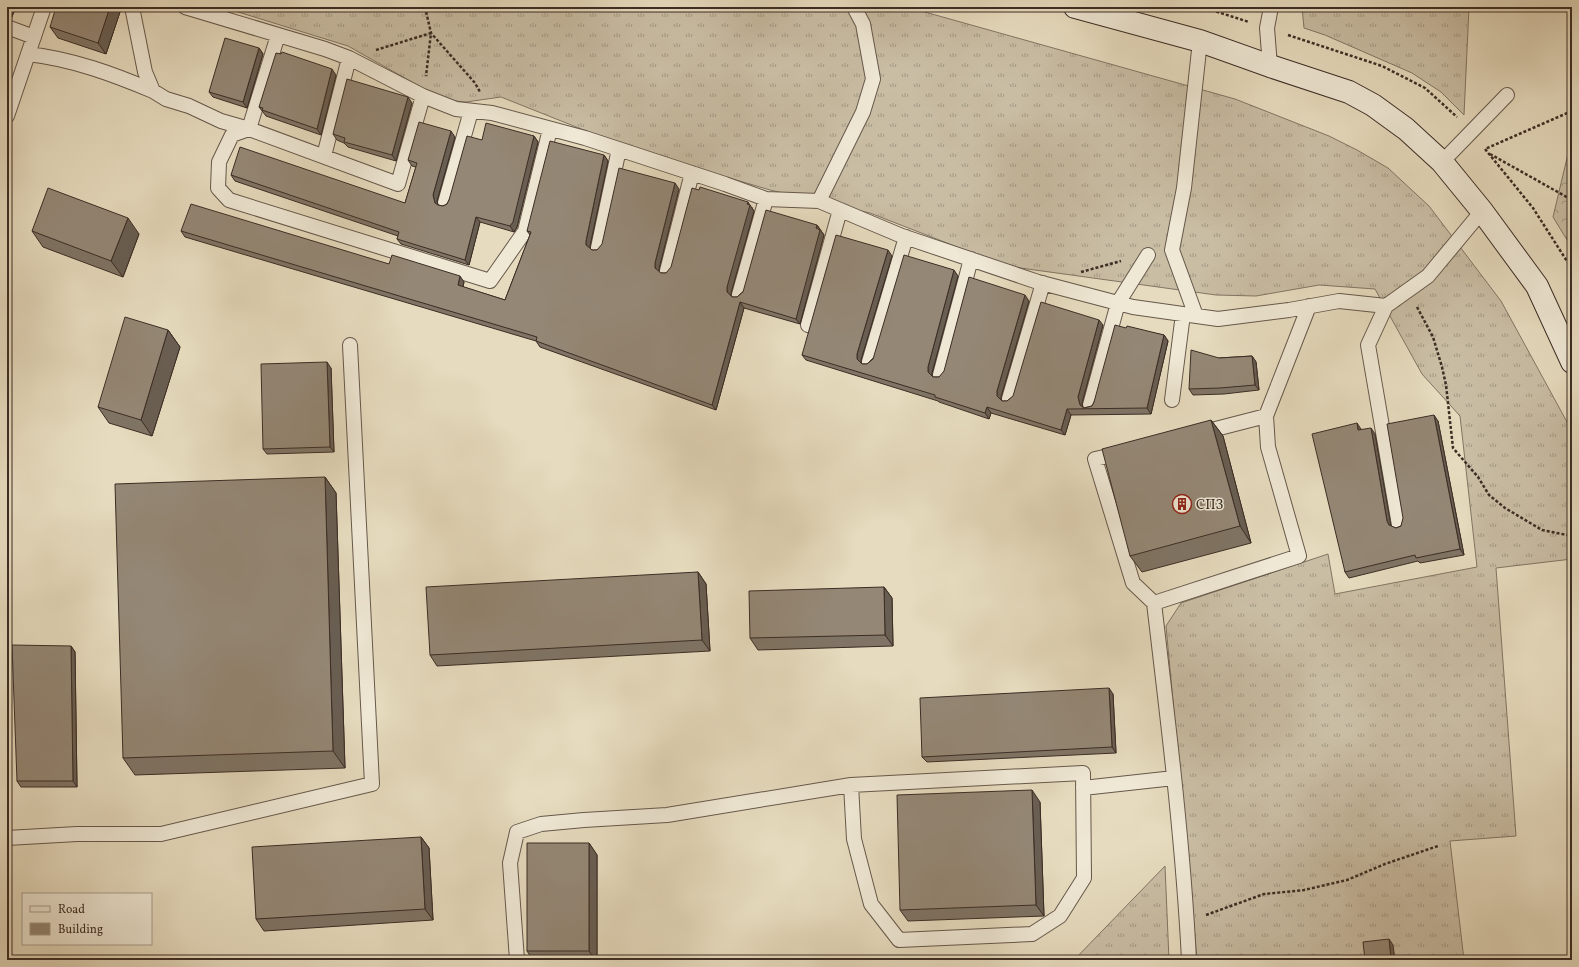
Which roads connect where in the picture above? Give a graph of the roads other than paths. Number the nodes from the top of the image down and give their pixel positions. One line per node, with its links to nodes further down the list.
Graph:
1 (44, 7): 9 (lane)
2 (132, 7): 14 (lane)
3 (185, 7): 8 (lane)
4 (854, 7): 26 (lane)
5 (1075, 7): 10 (street)
6 (1271, 7): 13 (lane)
7 (7, 27): 9 (lane)
8 (278, 35): 12 (lane); 19 (lane)
9 (34, 37): 11 (lane)
10 (1200, 41): 13 (street); 40 (lane)
11 (28, 54): 14 (lane); 18 (lane)
12 (349, 58): 16 (lane); 22 (lane)
13 (1270, 66): 23 (street)
14 (153, 92): 19 (lane)
15 (1507, 95): 23 (lane)
16 (423, 96): 17 (lane); 22 (lane)
17 (471, 111): 20 (lane); 27 (lane)
18 (7, 116)
19 (249, 128): 20 (lane); 22 (lane)
20 (550, 129): 21 (lane)
21 (619, 149): 24 (lane); 31 (lane)
22 (324, 156)
23 (1442, 162): 29 (street)
24 (692, 173): 25 (lane); 34 (lane)
25 (766, 199): 26 (lane); 36 (lane)
26 (819, 201): 28 (lane)
27 (445, 204)
28 (840, 210): 30 (lane); 41 (lane)
29 (1482, 211): 39 (lane); 44 (street)
30 (906, 237): 33 (lane); 43 (lane)
31 (598, 248)
32 (1148, 255): 37 (lane)
33 (971, 259): 35 (lane); 45 (lane)
34 (667, 271)
35 (1043, 283): 37 (lane); 46 (lane)
36 (739, 295)
37 (1118, 303): 40 (lane); 48 (lane)
38 (1309, 306): 39 (lane); 40 (lane); 49 (lane)
39 (1386, 306): 52 (lane)
40 (1190, 315): 47 (lane)
41 (808, 325)
42 (350, 345): 57 (lane)
43 (869, 362)
44 (1572, 362)
45 (940, 375)
46 (1009, 399)
47 (1172, 400)
48 (1090, 405)
49 (1266, 416): 50 (lane); 53 (lane)
50 (1189, 436)
51 (1136, 450): 53 (lane)
52 (1399, 525)
53 (1154, 602): 54 (lane)
54 (1174, 778): 56 (lane); 59 (lane)
55 (851, 786): 56 (lane); 56 (lane); 58 (lane)
56 (1083, 788)
57 (7, 838)
58 (517, 960)
59 (1189, 960)

